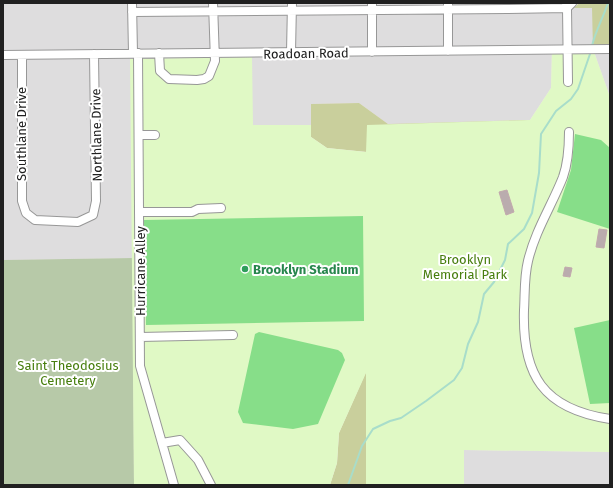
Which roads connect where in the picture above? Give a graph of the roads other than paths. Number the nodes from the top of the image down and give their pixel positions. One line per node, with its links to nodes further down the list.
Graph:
1 (132, 3): 8 (street, Hurricane Alley)
2 (568, 5): 5 (street); 9 (street)
3 (372, 6): 4 (street); 7 (street); 13 (street)
4 (448, 6): 5 (street); 11 (street)
5 (507, 6)
6 (213, 7): 7 (street); 8 (street); 17 (street)
7 (292, 7): 12 (street)
8 (132, 12): 14 (street, Hurricane Alley)
9 (567, 48): 10 (street, Roadoan Road); 11 (street, Roadoan Road); 20 (street)
10 (606, 49)
11 (448, 51): 13 (street, Roadoan Road)
12 (291, 52): 13 (street, Roadoan Road); 17 (street, Roadoan Road)
13 (372, 52)
14 (135, 53): 15 (street, Roadoan Road); 16 (street, Roadoan Road); 22 (street, Hurricane Alley)
15 (159, 53): 17 (street, Roadoan Road); 17 (street)
16 (94, 54): 19 (street, Roadoan Road); 26 (street, Northlane Drive)
17 (215, 54)
18 (3, 55): 19 (street, Roadoan Road)
19 (22, 56): 26 (street, Southlane Drive)
20 (568, 82)
21 (569, 132): 29 (street)
22 (139, 135): 23 (street); 25 (street, Hurricane Alley)
23 (154, 135)
24 (221, 208): 25 (street)
25 (139, 212): 28 (street, Hurricane Alley)
26 (26, 213)
27 (233, 335): 28 (street)
28 (140, 337): 30 (street, Hurricane Alley)
29 (610, 419)
30 (162, 443): 31 (street, Hurricane Alley); 32 (street)
31 (174, 485)
32 (211, 485)

